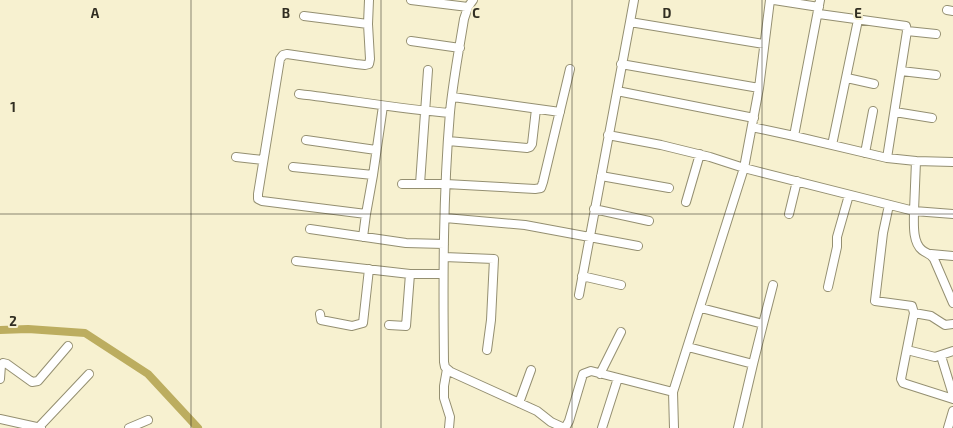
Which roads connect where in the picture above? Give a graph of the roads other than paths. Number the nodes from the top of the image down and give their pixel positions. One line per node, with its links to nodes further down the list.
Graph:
1 (369, 0): 12 (street)
2 (411, 0): 7 (street)
3 (473, 0): 7 (street)
4 (634, 0): 11 (street)
5 (770, 0): 16 (street)
6 (774, 0): 8 (street)
7 (468, 7): 17 (street)
8 (820, 7): 10 (street); 40 (street)
9 (304, 16): 12 (street)
10 (858, 20): 13 (street); 23 (street)
11 (630, 22): 16 (street); 18 (street)
12 (368, 24): 49 (street)
13 (907, 31): 14 (street); 21 (street)
14 (936, 34)
15 (412, 41): 17 (street)
16 (764, 44): 25 (street)
17 (460, 48): 28 (street)
18 (621, 64): 25 (street); 26 (street)
19 (570, 69): 33 (street)
20 (428, 70): 32 (street)
21 (901, 71): 22 (street); 34 (street)
22 (936, 75)
23 (847, 78): 24 (street); 43 (street)
24 (874, 84)
25 (759, 88): 36 (street)
26 (617, 91): 36 (street); 39 (street)
27 (299, 94): 29 (street)
28 (453, 96): 30 (street); 35 (street)
29 (383, 106): 32 (street); 44 (street)
30 (536, 109): 33 (street); 42 (street)
31 (873, 110): 46 (street)
32 (424, 111): 35 (street); 58 (street)
33 (560, 112): 59 (street)
34 (895, 112): 37 (street); 48 (street)
35 (450, 113): 42 (street)
36 (754, 118): 38 (street)
37 (932, 118)
38 (752, 127): 40 (street); 53 (street)
39 (608, 135): 45 (street); 55 (street)
40 (794, 136): 43 (street)
41 (306, 140): 44 (street)
42 (448, 141): 59 (street)
43 (832, 145): 46 (street)
44 (376, 150): 54 (street)
45 (700, 154): 53 (street); 62 (street)
46 (865, 154): 48 (street)
47 (236, 157): 49 (street)
48 (887, 158): 50 (street)
49 (263, 160): 66 (street)
50 (916, 162): 51 (street); 65 (street)
51 (953, 162)
52 (293, 167): 54 (street)
53 (744, 168): 56 (street); 89 (street)
54 (373, 175): 66 (street)
55 (601, 176): 60 (street); 64 (street)
56 (797, 181): 61 (street); 67 (street)
57 (402, 184): 58 (street)
58 (420, 184): 59 (street)
59 (446, 184): 69 (street)
60 (668, 188)
61 (849, 195): 63 (street); 86 (street)
62 (686, 202)
63 (889, 205): 65 (street); 90 (street)
64 (594, 209): 70 (street); 73 (street)
65 (914, 211): 68 (street); 76 (street)
66 (366, 214): 72 (street)
67 (789, 214)
68 (953, 214)
69 (445, 218): 73 (street); 74 (street)
70 (649, 221)
71 (310, 229): 72 (street)
72 (363, 237): 74 (street)
73 (589, 237): 75 (street); 83 (street)
74 (444, 244): 78 (street)
75 (638, 246)
76 (931, 254): 77 (street); 88 (street)
77 (953, 256)
78 (444, 257): 82 (street); 98 (street)
79 (296, 261): 80 (street)
80 (369, 269): 81 (street); 91 (street)
81 (410, 274): 82 (street); 94 (street)
82 (443, 274): 103 (street)
83 (582, 276): 84 (street); 87 (street)
84 (621, 285)
85 (773, 285): 92 (street)
86 (828, 287)
87 (579, 295)
88 (952, 300)
89 (701, 308): 92 (street); 97 (street)
90 (914, 313): 93 (street); 99 (street)
91 (320, 314)
92 (763, 324): 102 (street)
93 (953, 324)
94 (389, 325)
95 (621, 332): 106 (street)
96 (68, 346): 108 (street)
97 (688, 347): 102 (street); 110 (street)
98 (487, 350)
99 (907, 350): 101 (street); 111 (street)
100 (953, 351): 101 (street)
101 (941, 356): 109 (street)
102 (753, 364): 122 (street)
103 (447, 369): 112 (street); 118 (street)
104 (531, 370): 112 (street)
105 (89, 374): 116 (street)
106 (600, 374): 107 (street); 119 (street)
107 (618, 378): 110 (street); 120 (street)
108 (0, 379)
109 (953, 390)
110 (673, 392): 121 (street)
111 (953, 399)
112 (519, 402): 119 (street)
113 (953, 411): 123 (street)
114 (0, 419): 116 (street)
115 (148, 420): 117 (street)
116 (40, 427)
117 (129, 428)
118 (449, 428)
119 (564, 428)
120 (602, 428)
121 (674, 428)
122 (738, 428)
123 (948, 428)

